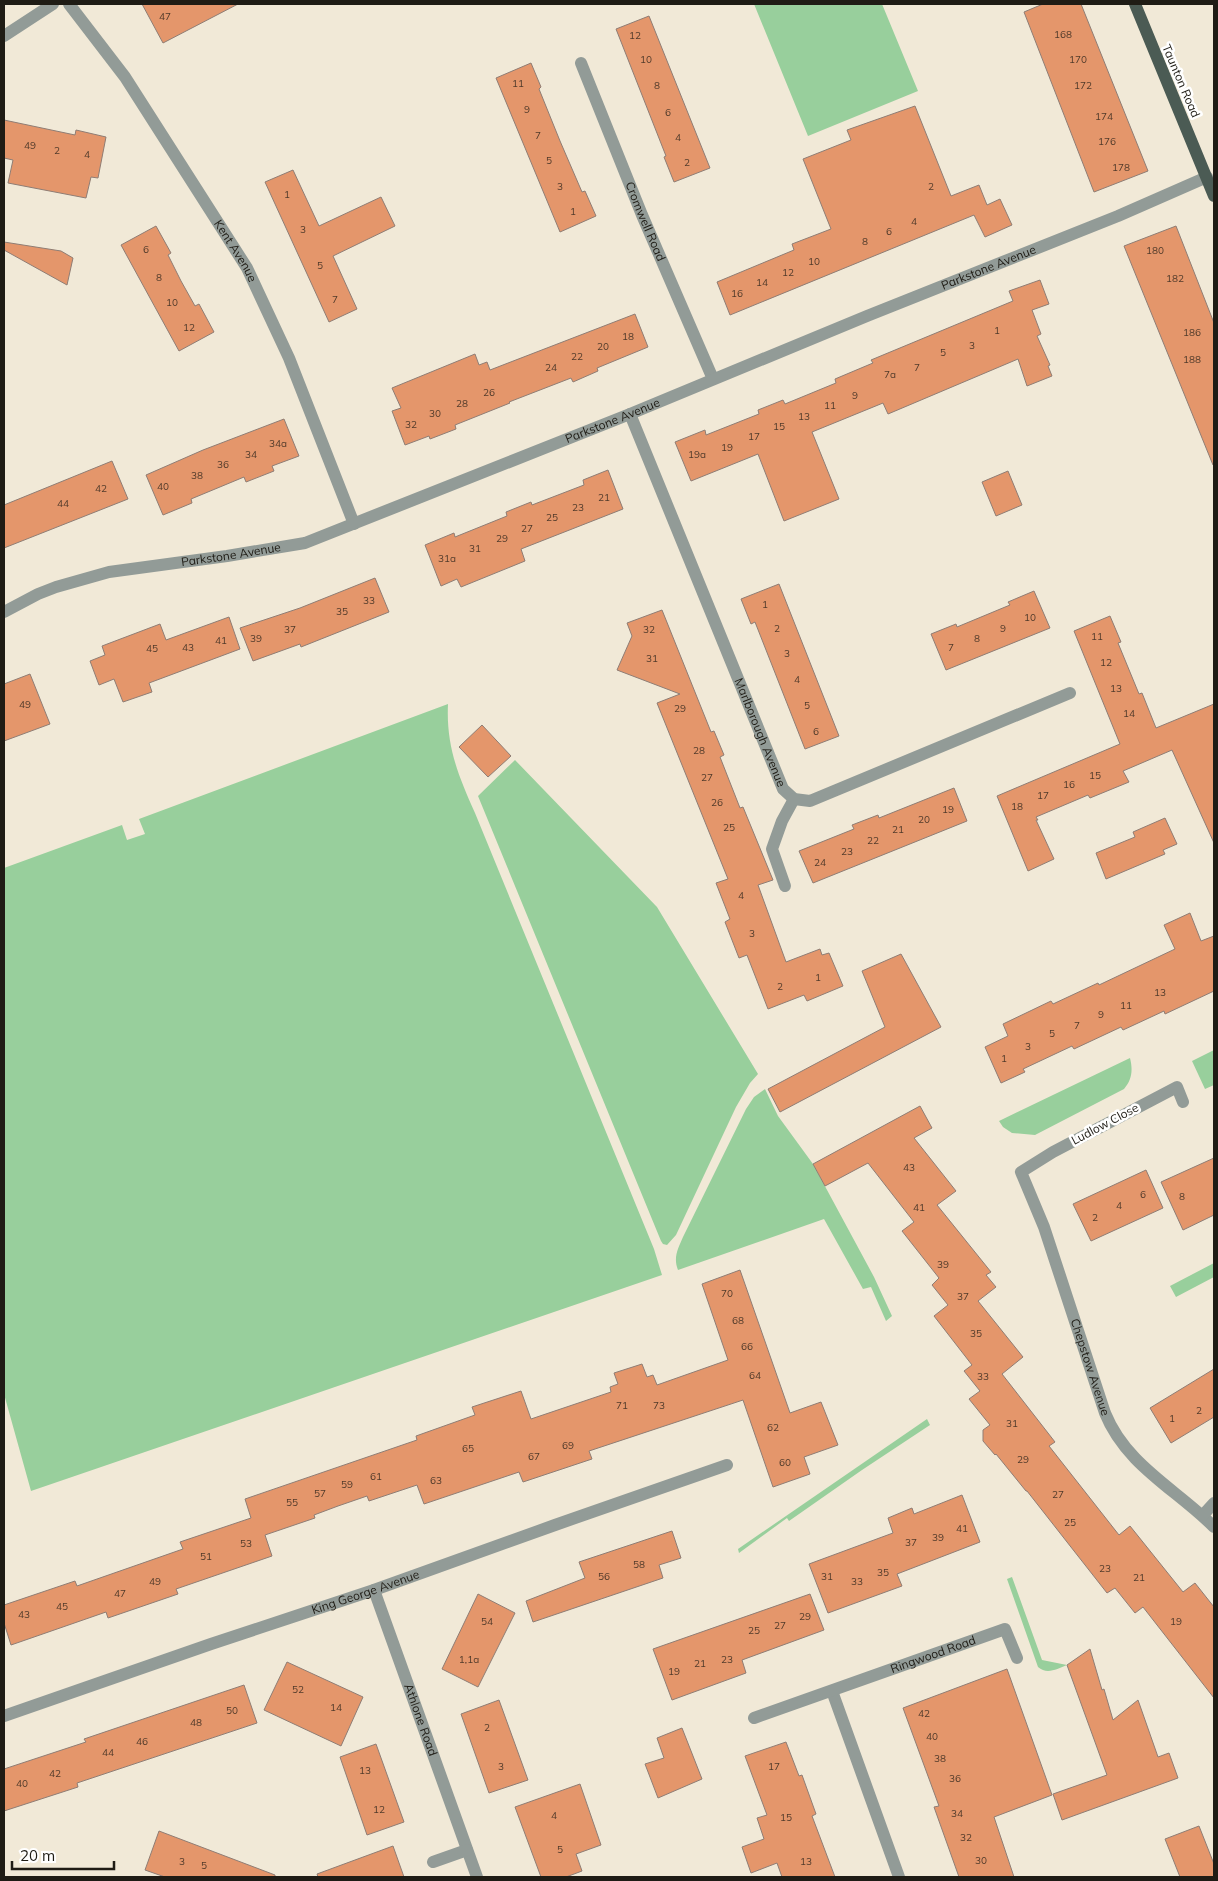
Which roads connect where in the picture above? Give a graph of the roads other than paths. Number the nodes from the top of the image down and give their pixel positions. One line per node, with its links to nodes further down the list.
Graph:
1 (53, 4): 4 (street)
2 (69, 4): 10 (street, Kent Avenue)
3 (1134, 4): 6 (main road, Taunton Road)
4 (4, 36)
5 (581, 63): 8 (street, Cromwell Road)
6 (1206, 177): 7 (main road, Taunton Road); 8 (street, Parkstone Avenue)
7 (1214, 196)
8 (713, 379): 9 (street, Parkstone Avenue)
9 (630, 414): 10 (street, Parkstone Avenue); 13 (street, Marlborough Avenue)
10 (354, 524): 11 (street, Parkstone Avenue)
11 (4, 612)
12 (1070, 693): 13 (street, Marlborough Avenue)
13 (794, 799): 14 (street)
14 (784, 886)
15 (1184, 1102): 16 (street, Ludlow Close)
16 (1021, 1172): 19 (street, Chepstow Avenue)
17 (727, 1465): 21 (street, King George Avenue)
18 (1214, 1503): 19 (street)
19 (1203, 1515): 20 (street, Chepstow Avenue)
20 (1214, 1527)
21 (374, 1590): 24 (street, King George Avenue); 26 (street, Athlone Road)
22 (1017, 1658): 23 (street, Ringwood Road)
23 (832, 1691): 25 (street, Ringwood Road); 29 (street)
24 (4, 1716)
25 (754, 1718)
26 (467, 1850): 27 (street); 28 (street, Athlone Road)
27 (433, 1862)
28 (477, 1877)
29 (900, 1877)

